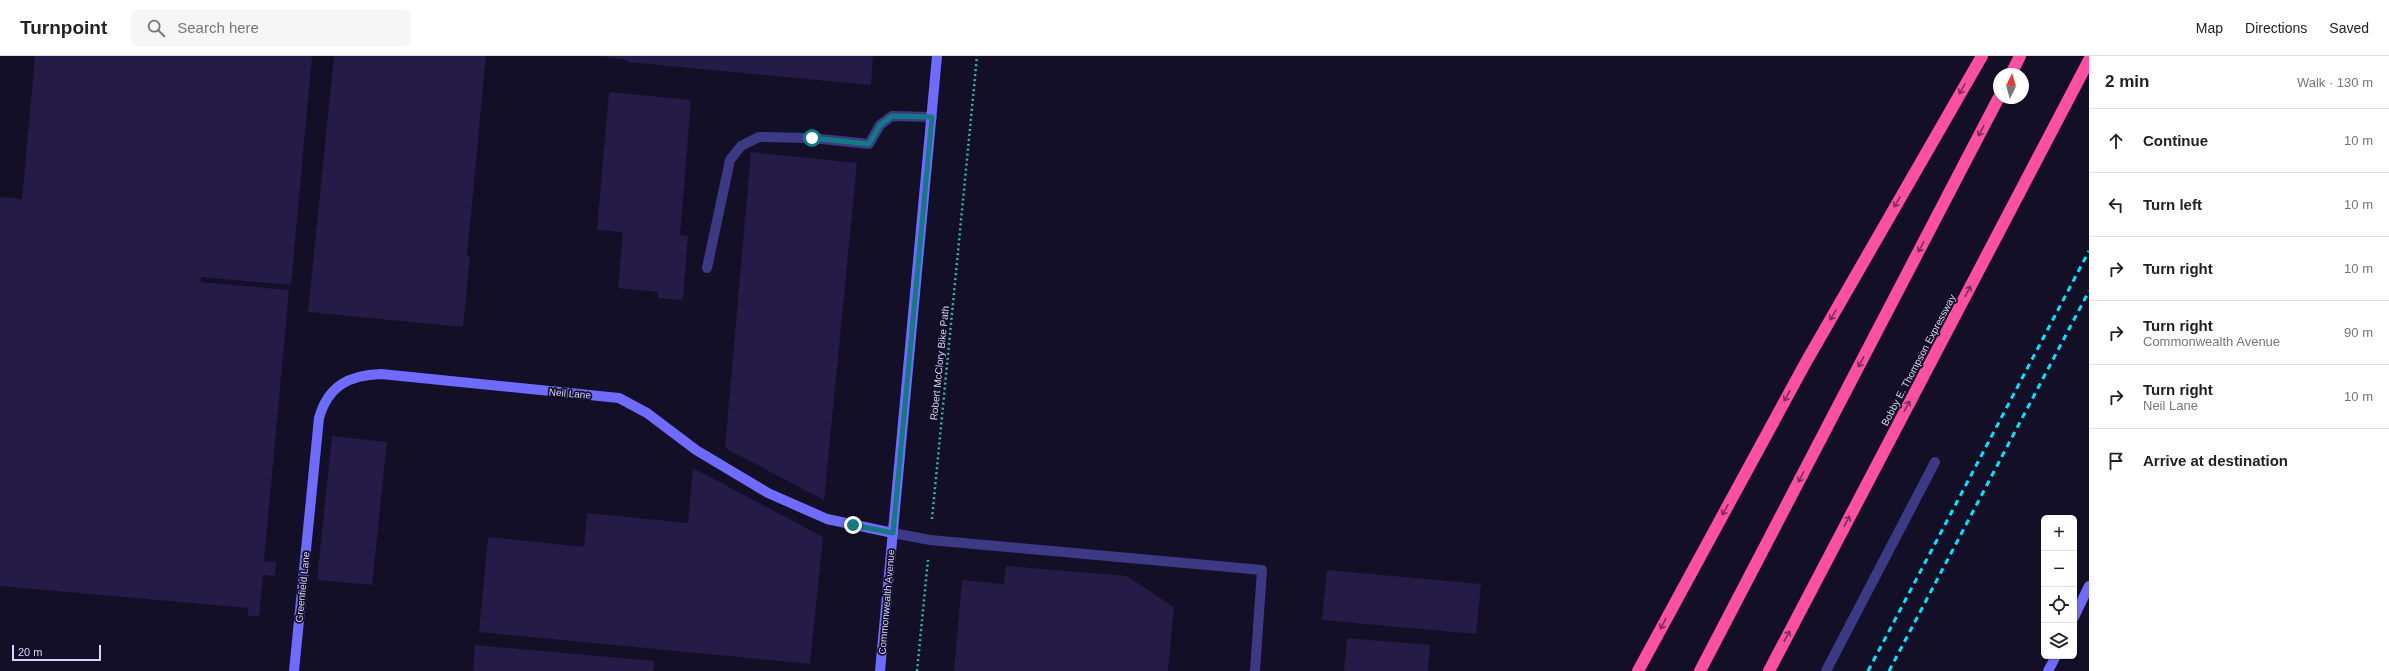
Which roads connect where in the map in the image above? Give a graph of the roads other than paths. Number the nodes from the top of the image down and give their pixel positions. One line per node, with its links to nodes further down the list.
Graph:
1 (937, 56): 7 (street, Commonwealth Avenue)
2 (1982, 56): 18 (highway, one-way to 18)
3 (2020, 56): 5 (highway)
4 (2089, 60): 20 (highway, Bobby E. Thompson Expressway, one-way to 4)
5 (2014, 68)
6 (1995, 104): 19 (highway, one-way to 19)
7 (932, 117): 8 (lane); 11 (street, Commonwealth Avenue)
8 (707, 268)
9 (1935, 462): 21 (lane)
10 (310, 502): 11 (street, Neil Lane); 15 (street, Greenfield Lane)
11 (893, 533): 16 (street, Commonwealth Avenue); 17 (lane)
12 (2089, 586): 13 (street)
13 (2077, 611)
14 (2054, 659): 22 (street)
15 (294, 671)
16 (880, 671)
17 (1255, 671)
18 (1638, 671)
19 (1700, 671)
20 (1769, 671)
21 (1826, 671)
22 (2048, 671)

